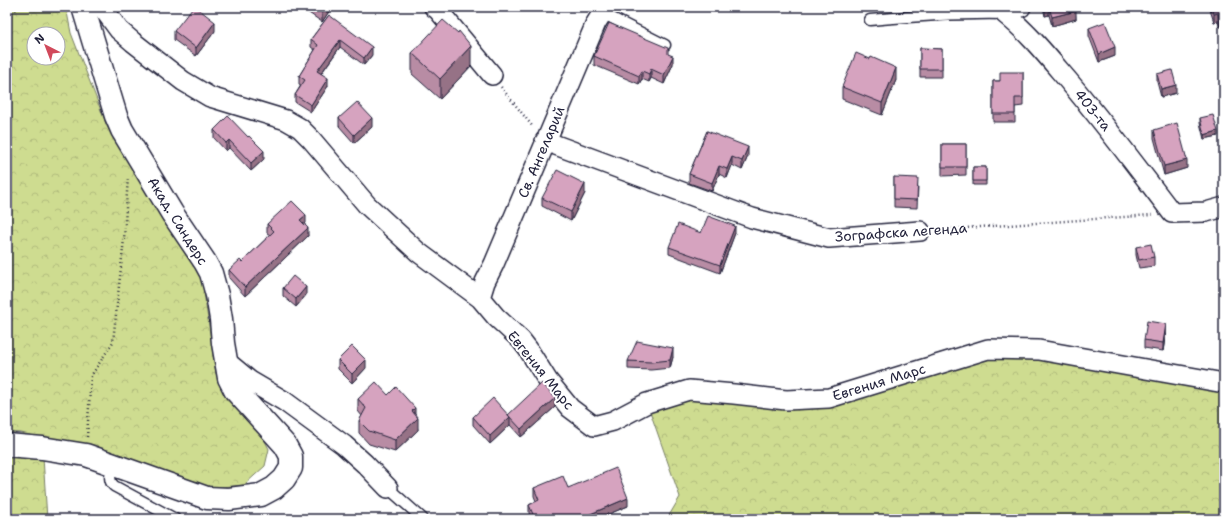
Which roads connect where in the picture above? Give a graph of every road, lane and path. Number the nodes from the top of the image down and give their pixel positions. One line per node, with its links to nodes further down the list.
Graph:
1 (18, 7): 8 (path)
2 (82, 7): 18 (street, Акад. Сандерс)
3 (102, 7): 17 (street, Евгения Марс)
4 (434, 7): 11 (street)
5 (604, 10): 10 (lane); 12 (street, Св. Ангеларий)
6 (931, 11): 7 (lane); 9 (lane)
7 (1013, 11): 15 (street, 403-та)
8 (7, 19)
9 (870, 20)
10 (665, 45)
11 (492, 75): 12 (path)
12 (545, 141): 16 (street, Зографска легенда); 17 (street, Св. Ангеларий)
13 (128, 173): 21 (path)
14 (1224, 207): 15 (street)
15 (1172, 213): 16 (path, Зографска легенда)
16 (920, 231)
17 (480, 298): 19 (street, Евгения Марс)
18 (227, 362): 22 (street, Акад. Сандерс); 23 (street)
19 (1224, 383)
20 (7, 445): 21 (street, Акад. Сандерс)
21 (86, 456): 22 (street, Акад. Сандерс)
22 (114, 465): 24 (lane)
23 (388, 488): 25 (lane)
24 (175, 519)
25 (423, 519)

